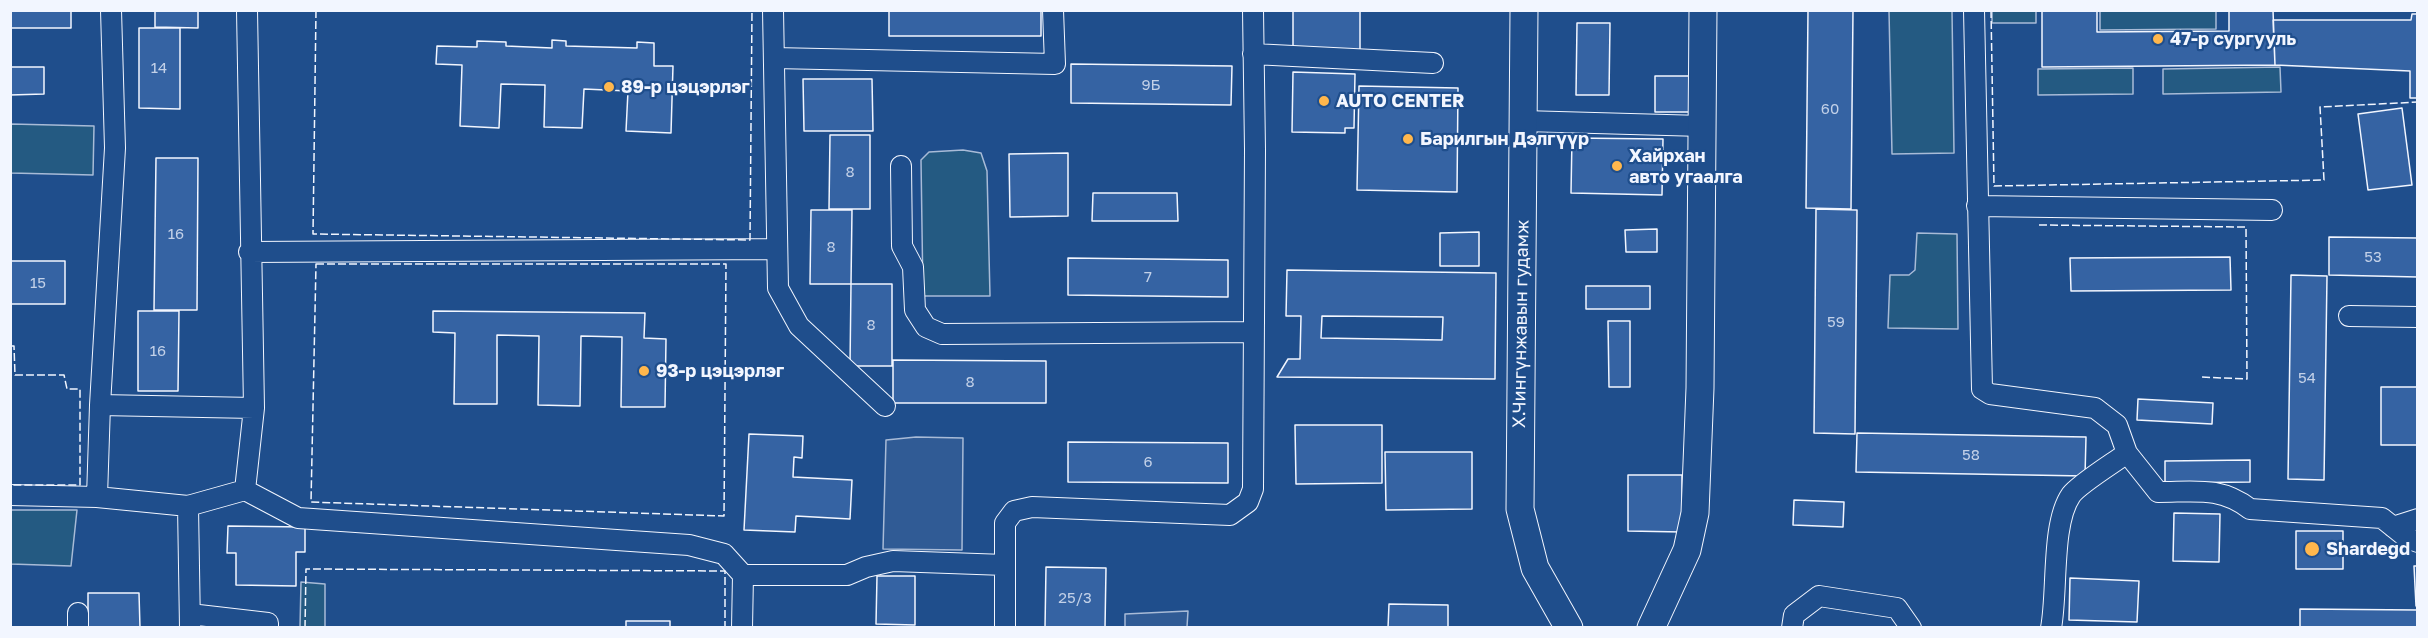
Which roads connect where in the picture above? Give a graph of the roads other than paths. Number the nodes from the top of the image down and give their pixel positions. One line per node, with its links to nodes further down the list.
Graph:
1 (111, 10): 22 (street)
2 (247, 10): 18 (street)
3 (773, 10): 10 (street)
4 (1053, 10): 10 (street)
5 (1253, 10): 9 (street)
6 (1524, 10): 12 (main road, Х.Чингүнжавын гудамж)
7 (1702, 10): 13 (main road)
8 (1974, 10): 15 (street)
9 (1253, 54): 11 (street); 21 (street)
10 (774, 58): 17 (street)
11 (1433, 63)
12 (1523, 121): 13 (street); 39 (main road, Х.Чингүнжавын гудамж)
13 (1702, 126): 40 (main road)
14 (901, 166): 21 (street)
15 (1977, 206): 16 (street); 25 (street)
16 (2272, 210)
17 (776, 249): 18 (street); 23 (street)
18 (249, 252): 24 (street)
19 (2349, 316): 20 (street)
20 (2418, 317)
21 (1253, 332): 33 (street)
22 (100, 405): 24 (street); 28 (street)
23 (885, 406)
24 (254, 408): 26 (street)
25 (2127, 453): 31 (street); 43 (street)
26 (245, 490): 29 (street); 34 (street)
27 (10, 495): 28 (street)
28 (98, 497): 29 (street)
29 (188, 506): 35 (street)
30 (2418, 519): 31 (street)
31 (2393, 527): 32 (street)
32 (2418, 542)
33 (1005, 565): 34 (street); 38 (street)
34 (743, 575): 37 (street)
35 (190, 621): 36 (street)
36 (268, 627)
37 (742, 627)
38 (1005, 627)
39 (1569, 627)
40 (1651, 627)
41 (1792, 627): 42 (street)
42 (1911, 627)
43 (2052, 627)

